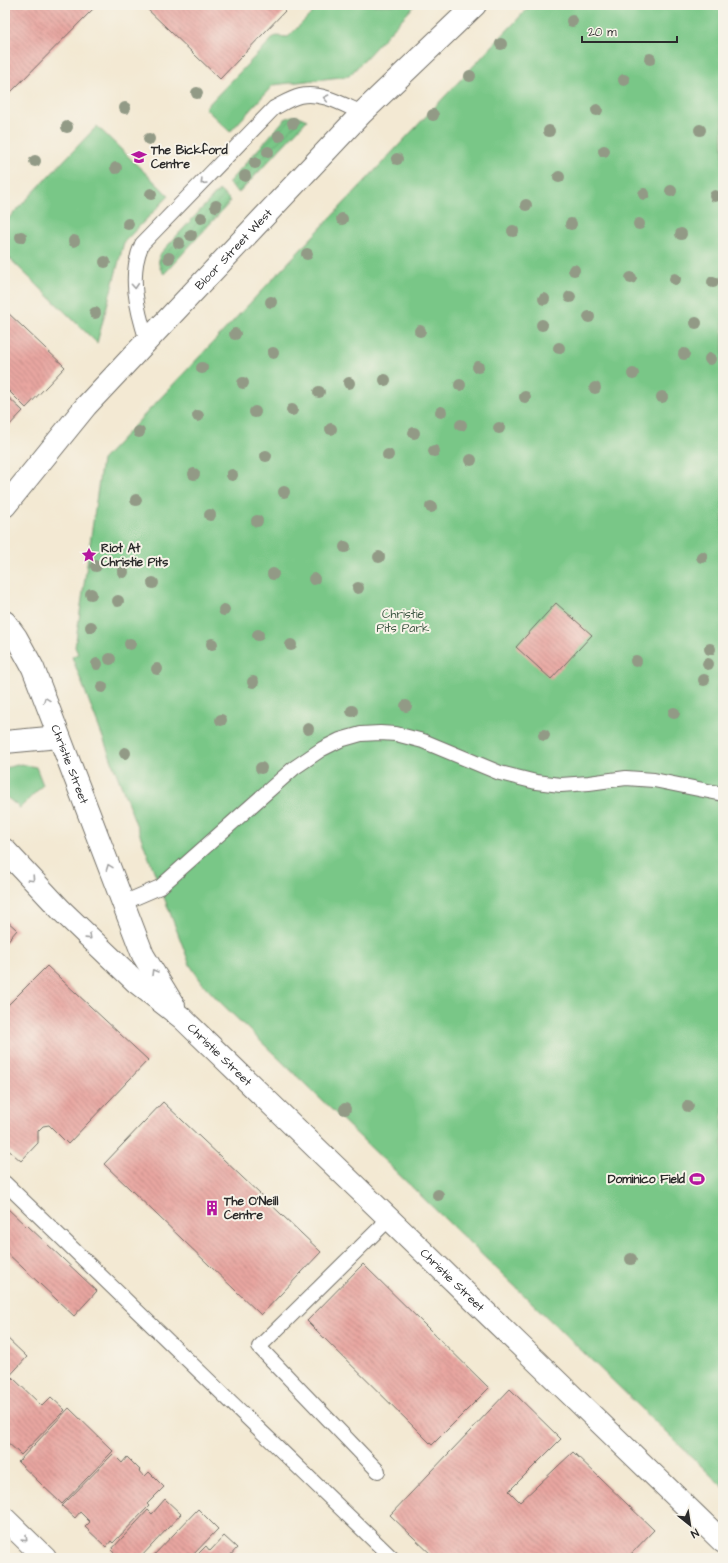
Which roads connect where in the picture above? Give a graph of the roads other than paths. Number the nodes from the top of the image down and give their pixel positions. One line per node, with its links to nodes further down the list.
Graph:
1 (476, 5): 2 (street, Bloor Street West)
2 (362, 113): 3 (street, Bloor Street West); 3 (lane, one-way to 3)
3 (147, 341): 4 (street, Bloor Street West)
4 (5, 506)
5 (5, 622): 6 (street, Christie Street, one-way to 5)
6 (59, 737): 7 (street); 10 (street, Christie Street, one-way to 6)
7 (5, 742)
8 (723, 794): 10 (lane)
9 (5, 850): 11 (street, Christie Street, one-way to 11)
10 (122, 903): 11 (street, Christie Street, one-way to 10)
11 (182, 1018): 13 (street, Christie Street)
12 (5, 1183): 18 (lane)
13 (389, 1219): 14 (lane); 16 (street, Christie Street)
14 (378, 1471)
15 (5, 1519): 17 (street, one-way to 17)
16 (723, 1542)
17 (45, 1558)
18 (392, 1558)

